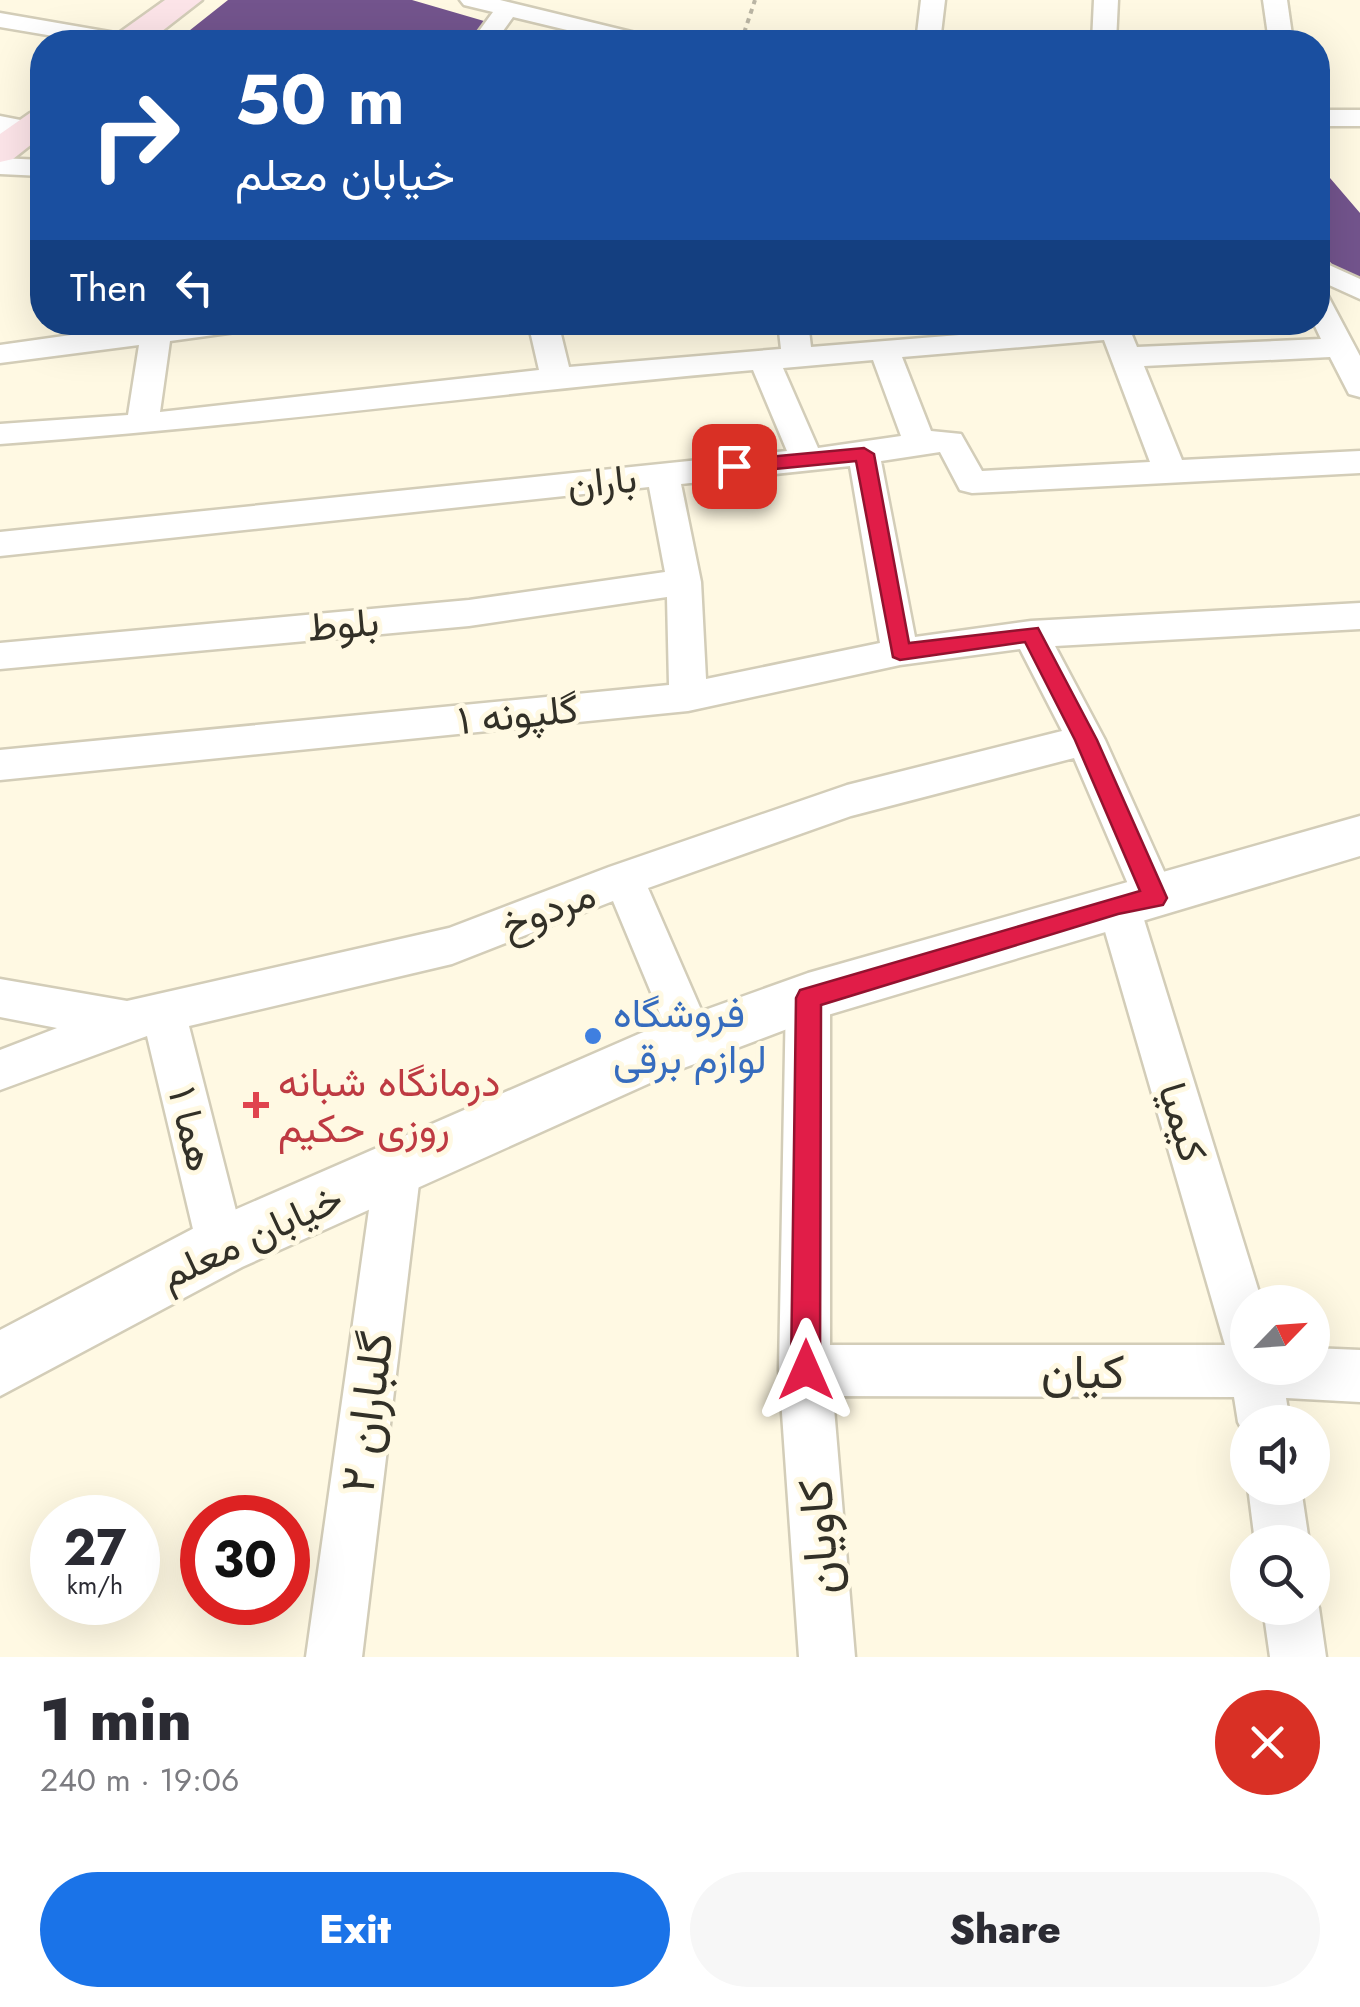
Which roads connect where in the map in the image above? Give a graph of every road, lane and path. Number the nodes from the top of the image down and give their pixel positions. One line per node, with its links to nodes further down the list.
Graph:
1 (60, 0): 10 (street)
2 (186, 0): 12 (main road)
3 (472, 0): 8 (street)
4 (755, 0): 15 (path)
5 (933, 0): 16 (street)
6 (1106, 0): 17 (street)
7 (1275, 0): 18 (street)
8 (507, 8): 13 (street); 14 (street)
9 (0, 20): 10 (street)
10 (36, 26): 11 (street)
11 (59, 30)
12 (145, 30)
13 (491, 30)
14 (570, 30)
15 (745, 30)
16 (929, 30)
17 (1105, 30)
18 (1279, 30)
19 (1330, 118): 20 (street)
20 (1360, 118)
21 (24, 126): 22 (main road)
22 (0, 151)
23 (0, 166): 24 (street)
24 (30, 167)
25 (1330, 275): 26 (street)
26 (1360, 290)
27 (1330, 324): 35 (street)
28 (78, 335): 37 (street)
29 (156, 335): 42 (street)
30 (546, 335): 40 (street)
31 (794, 335): 38 (street)
32 (916, 335): 36 (street)
33 (985, 335): 34 (street)
34 (1118, 337): 35 (street); 48 (street)
35 (1342, 347): 41 (street)
36 (884, 350): 38 (street); 44 (street)
37 (0, 354)
38 (797, 359): 39 (street)
39 (764, 360): 40 (street); 46 (street)
40 (556, 378): 42 (street)
41 (1360, 387)
42 (142, 424): 43 (street)
43 (0, 434)
44 (918, 442): 45 (street, باران); 48 (street)
45 (864, 454): 46 (street, باران); 54 (street)
46 (806, 458): 49 (street, باران)
47 (1360, 462): 48 (street)
48 (1170, 471)
49 (663, 475): 50 (street, باران); 51 (street)
50 (0, 544)
51 (684, 582): 55 (street, بلوط); 56 (street)
52 (1360, 616): 53 (street, گلپونه ۱)
53 (1031, 634): 54 (street, گلپونه ۱); 57 (street, کیمیا)
54 (900, 652): 56 (street, گلپونه ۱)
55 (0, 656)
56 (688, 697): 58 (street, گلپونه ۱)
57 (1086, 740): 60 (street, مردوخ); 61 (street, کیمیا)
58 (0, 765)
59 (1360, 836): 61 (street, خیابان معلم)
60 (624, 879): 64 (street); 65 (street, مردوخ)
61 (1136, 901): 63 (street, خیابان معلم); 69 (street, کیمیا)
62 (0, 998): 65 (street, مردوخ)
63 (808, 998): 67 (street, خیابان معلم); 72 (street, کاویان)
64 (680, 1012)
65 (145, 1016): 66 (street); 68 (street, هما ۱)
66 (0, 1070)
67 (398, 1167): 68 (street, خیابان معلم); 76 (street, گلباران ۲)
68 (220, 1246): 71 (street, خیابان معلم)
69 (1234, 1285)
70 (1230, 1361): 72 (street, کیان)
71 (0, 1364)
72 (806, 1370): 77 (street, کاویان)
73 (1330, 1372): 74 (street, کیان)
74 (1360, 1376)
75 (1293, 1625): 78 (street)
76 (334, 1657)
77 (827, 1657)
78 (1298, 1657)

